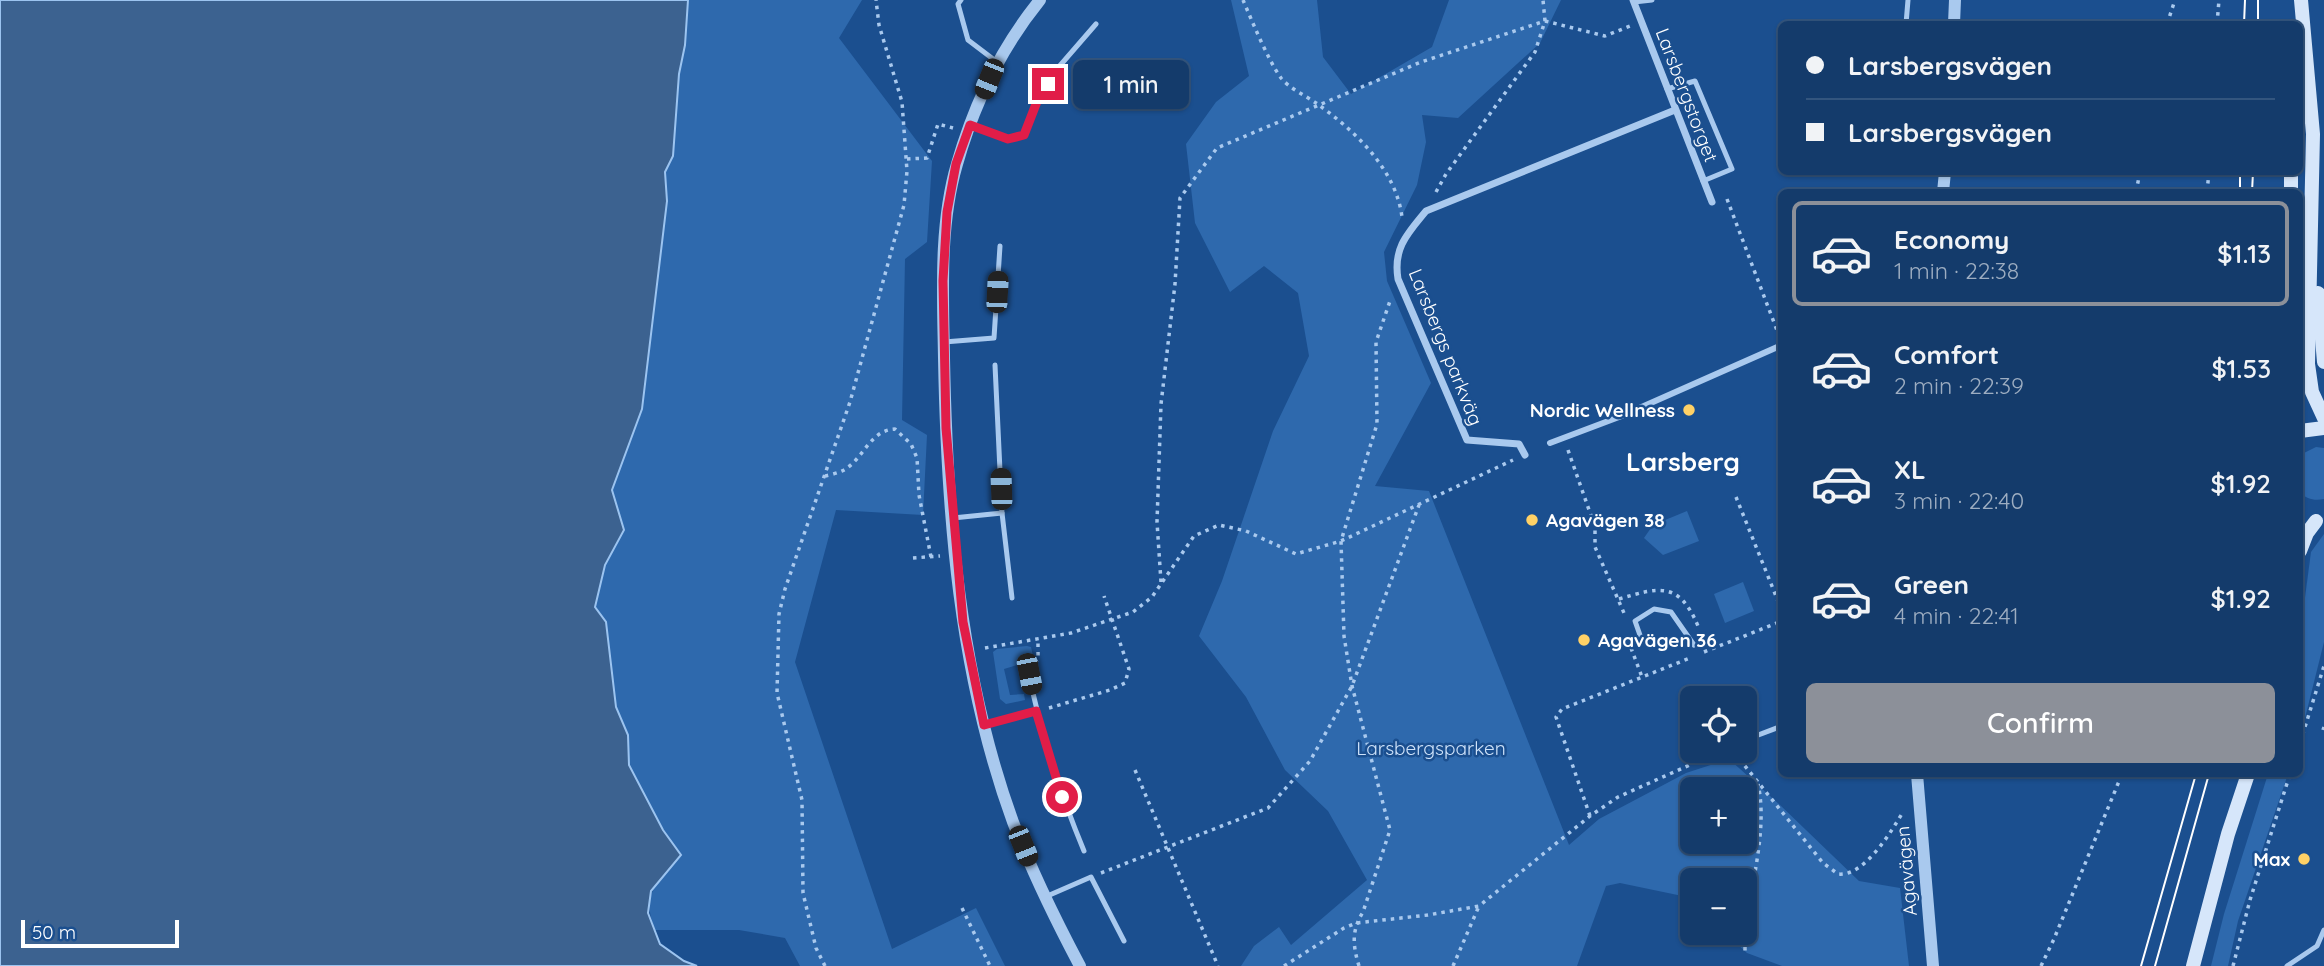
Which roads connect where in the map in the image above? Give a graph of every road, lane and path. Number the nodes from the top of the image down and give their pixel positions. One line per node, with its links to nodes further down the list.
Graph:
1 (876, 0): 30 (path)
2 (1040, 0): 24 (street)
3 (1242, 0): 26 (path)
4 (1544, 0): 14 (path)
5 (1652, 0): 13 (lane)
6 (1908, 0): 15 (lane)
7 (1955, 0): 16 (street)
8 (2175, 0): 17 (path)
9 (2218, 0): 18 (path)
10 (2295, 0): 19 (main road)
11 (2301, 0): 20 (main road)
12 (959, 1): 24 (lane)
13 (1633, 1): 21 (street, Larsbergstorget)
14 (1545, 21): 21 (path); 26 (path); 33 (path)
15 (1906, 21)
16 (1954, 21)
17 (2168, 21)
18 (2217, 21)
19 (2294, 21)
20 (2303, 21)
21 (1641, 22): 25 (street, Larsbergstorget)
22 (2303, 22): 34 (main road)
23 (1096, 24): 29 (lane)
24 (997, 62): 29 (street)
25 (1667, 89): 27 (street, Larsbergstorget); 31 (lane)
26 (1320, 106): 35 (path); 59 (path)
27 (1675, 110): 31 (street, Larsbergstorget); 33 (street, Larsbergs parkväg)
28 (940, 123): 30 (path)
29 (970, 125): 38 (street)
30 (907, 159): 48 (path)
31 (1703, 181): 32 (street, Larsbergstorget)
32 (1712, 202)
33 (1426, 211): 35 (street, Larsbergs parkväg)
34 (2312, 230): 40 (main road); 42 (main road)
35 (1404, 236): 37 (street, Larsbergs parkväg)
36 (1000, 246): 38 (lane)
37 (1398, 279): 47 (street, Larsbergs parkväg); 54 (path)
38 (944, 342): 52 (street)
39 (1778, 347): 45 (street)
40 (2324, 362)
41 (995, 365): 51 (lane)
42 (2324, 418)
43 (2324, 428): 44 (main road)
44 (2303, 431)
45 (1563, 438): 46 (street); 64 (path)
46 (1550, 443)
47 (1525, 455): 50 (path)
48 (825, 476): 57 (path); 103 (path)
49 (1736, 497): 62 (path)
50 (1420, 503): 54 (path); 74 (path)
51 (1002, 513): 52 (lane); 61 (lane)
52 (952, 518): 56 (street)
53 (2320, 521): 55 (main road)
54 (1341, 541): 59 (path); 74 (path)
55 (2303, 543)
56 (956, 554): 57 (path); 70 (street)
57 (931, 556): 58 (path)
58 (913, 558)
59 (1161, 584): 63 (path)
60 (1104, 596): 63 (path)
61 (1012, 598)
62 (1778, 601)
63 (1113, 618): 67 (path); 75 (path)
64 (1625, 619)
65 (1778, 623): 73 (path)
66 (1640, 638): 69 (lane)
67 (1038, 639): 70 (path); 72 (path)
68 (1628, 639): 73 (path)
69 (1694, 645)
70 (968, 650): 76 (street)
71 (2324, 666): 78 (path)
72 (1029, 674): 75 (lane)
73 (1642, 677): 88 (path)
74 (1352, 686): 90 (path); 97 (path)
75 (1036, 711): 76 (lane); 91 (lane)
76 (984, 725): 94 (street)
77 (1778, 728): 79 (lane)
78 (2303, 733)
79 (1757, 735)
80 (1135, 769): 90 (path)
81 (1917, 777): 110 (street, Agavägen)
82 (2121, 777): 111 (path)
83 (2238, 777): 89 (main road)
84 (2247, 777): 89 (main road)
85 (2289, 777): 113 (path)
86 (1758, 782): 87 (path); 88 (path); 92 (path)
87 (1906, 807)
88 (1590, 816): 95 (path)
89 (2228, 834): 112 (main road)
90 (1167, 847): 93 (path); 106 (path)
91 (1084, 851)
92 (1754, 868)
93 (1091, 877): 94 (lane); 99 (lane)
94 (1044, 897): 105 (street)
95 (1479, 906): 97 (path); 109 (path)
96 (962, 908): 104 (path)
97 (1356, 923): 102 (path); 108 (path)
98 (2324, 930): 114 (lane)
99 (1124, 941)
100 (1745, 945): 101 (path)
101 (1745, 951)
102 (1286, 965): 107 (path)
103 (825, 966)
104 (990, 966)
105 (1080, 966)
106 (1218, 966)
107 (1293, 966)
108 (1359, 966)
109 (1453, 966)
110 (1933, 966)
111 (2041, 966)
112 (2193, 966)
113 (2233, 966)
114 (2287, 966)

